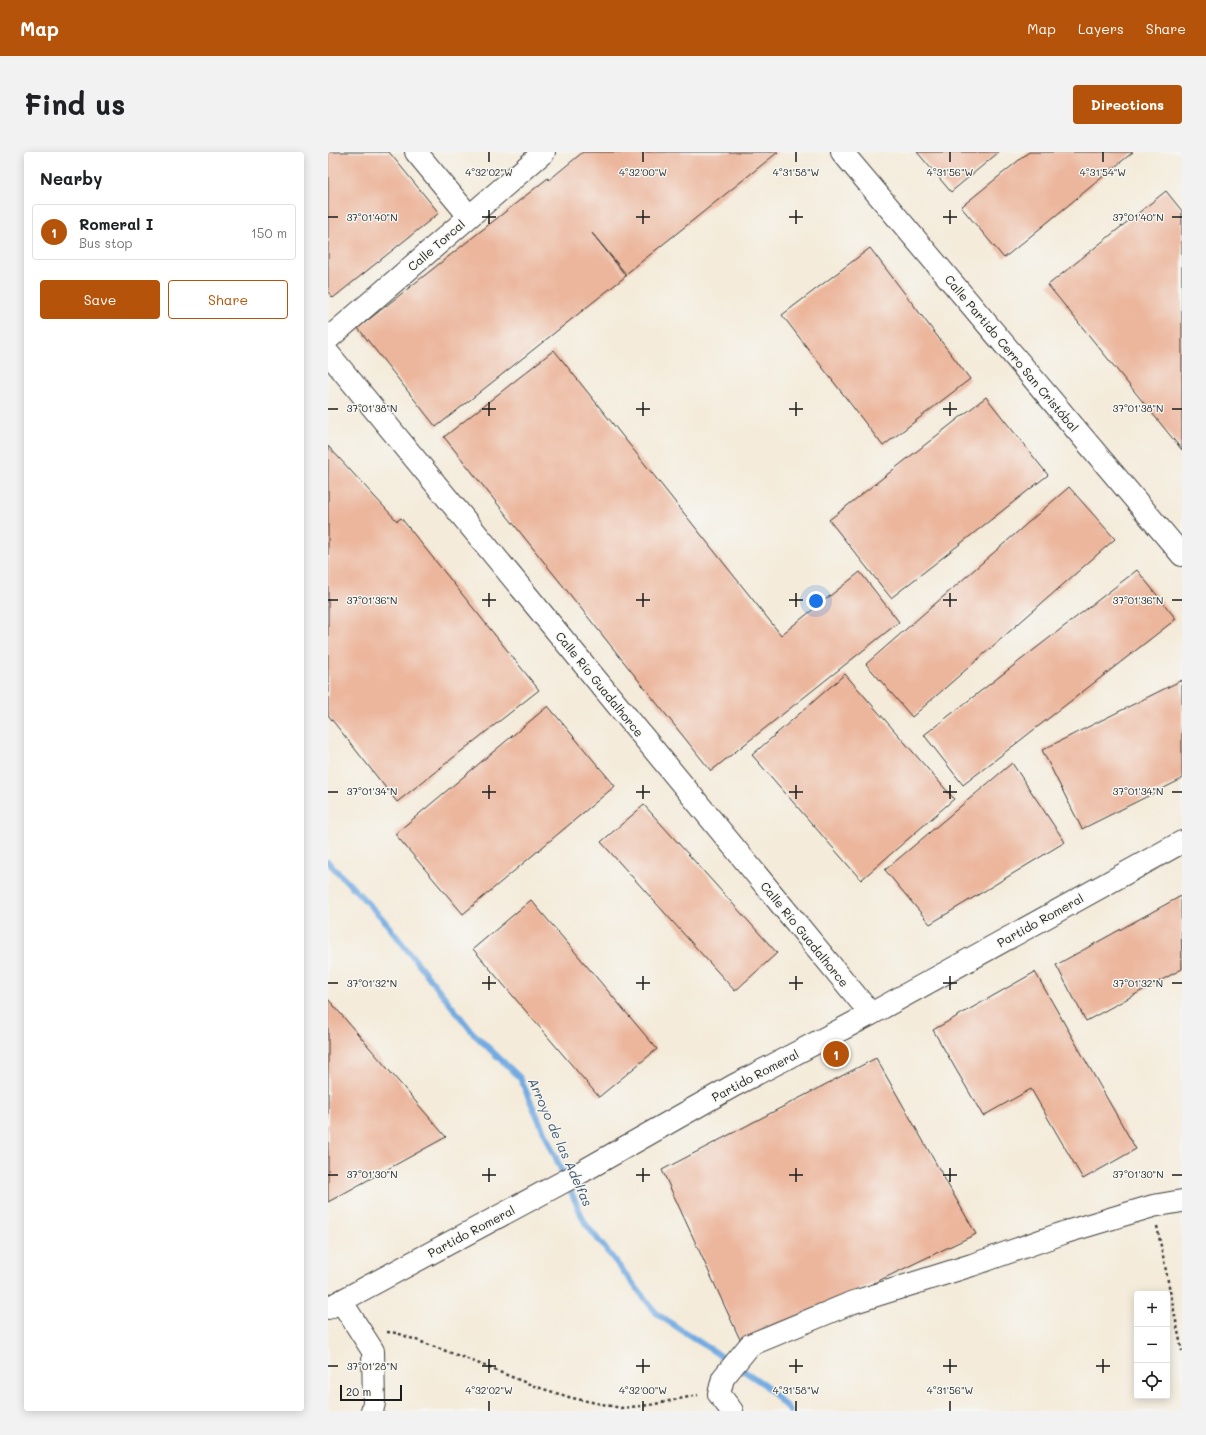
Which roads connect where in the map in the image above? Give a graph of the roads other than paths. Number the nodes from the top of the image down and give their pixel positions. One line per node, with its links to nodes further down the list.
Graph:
1 (416, 152): 4 (street)
2 (544, 152): 4 (street, Calle Torcal)
3 (842, 152): 7 (street, Calle Partido Cerro San Cristóbal)
4 (469, 216): 5 (street, Calle Torcal)
5 (328, 339)
6 (328, 353): 9 (street, Calle Río Guadalhorce)
7 (1182, 555)
8 (1182, 842): 9 (street, Partido Romeral)
9 (871, 1014): 11 (street, Partido Romeral)
10 (1182, 1201): 13 (street)
11 (334, 1304): 12 (street)
12 (372, 1411)
13 (732, 1411)

